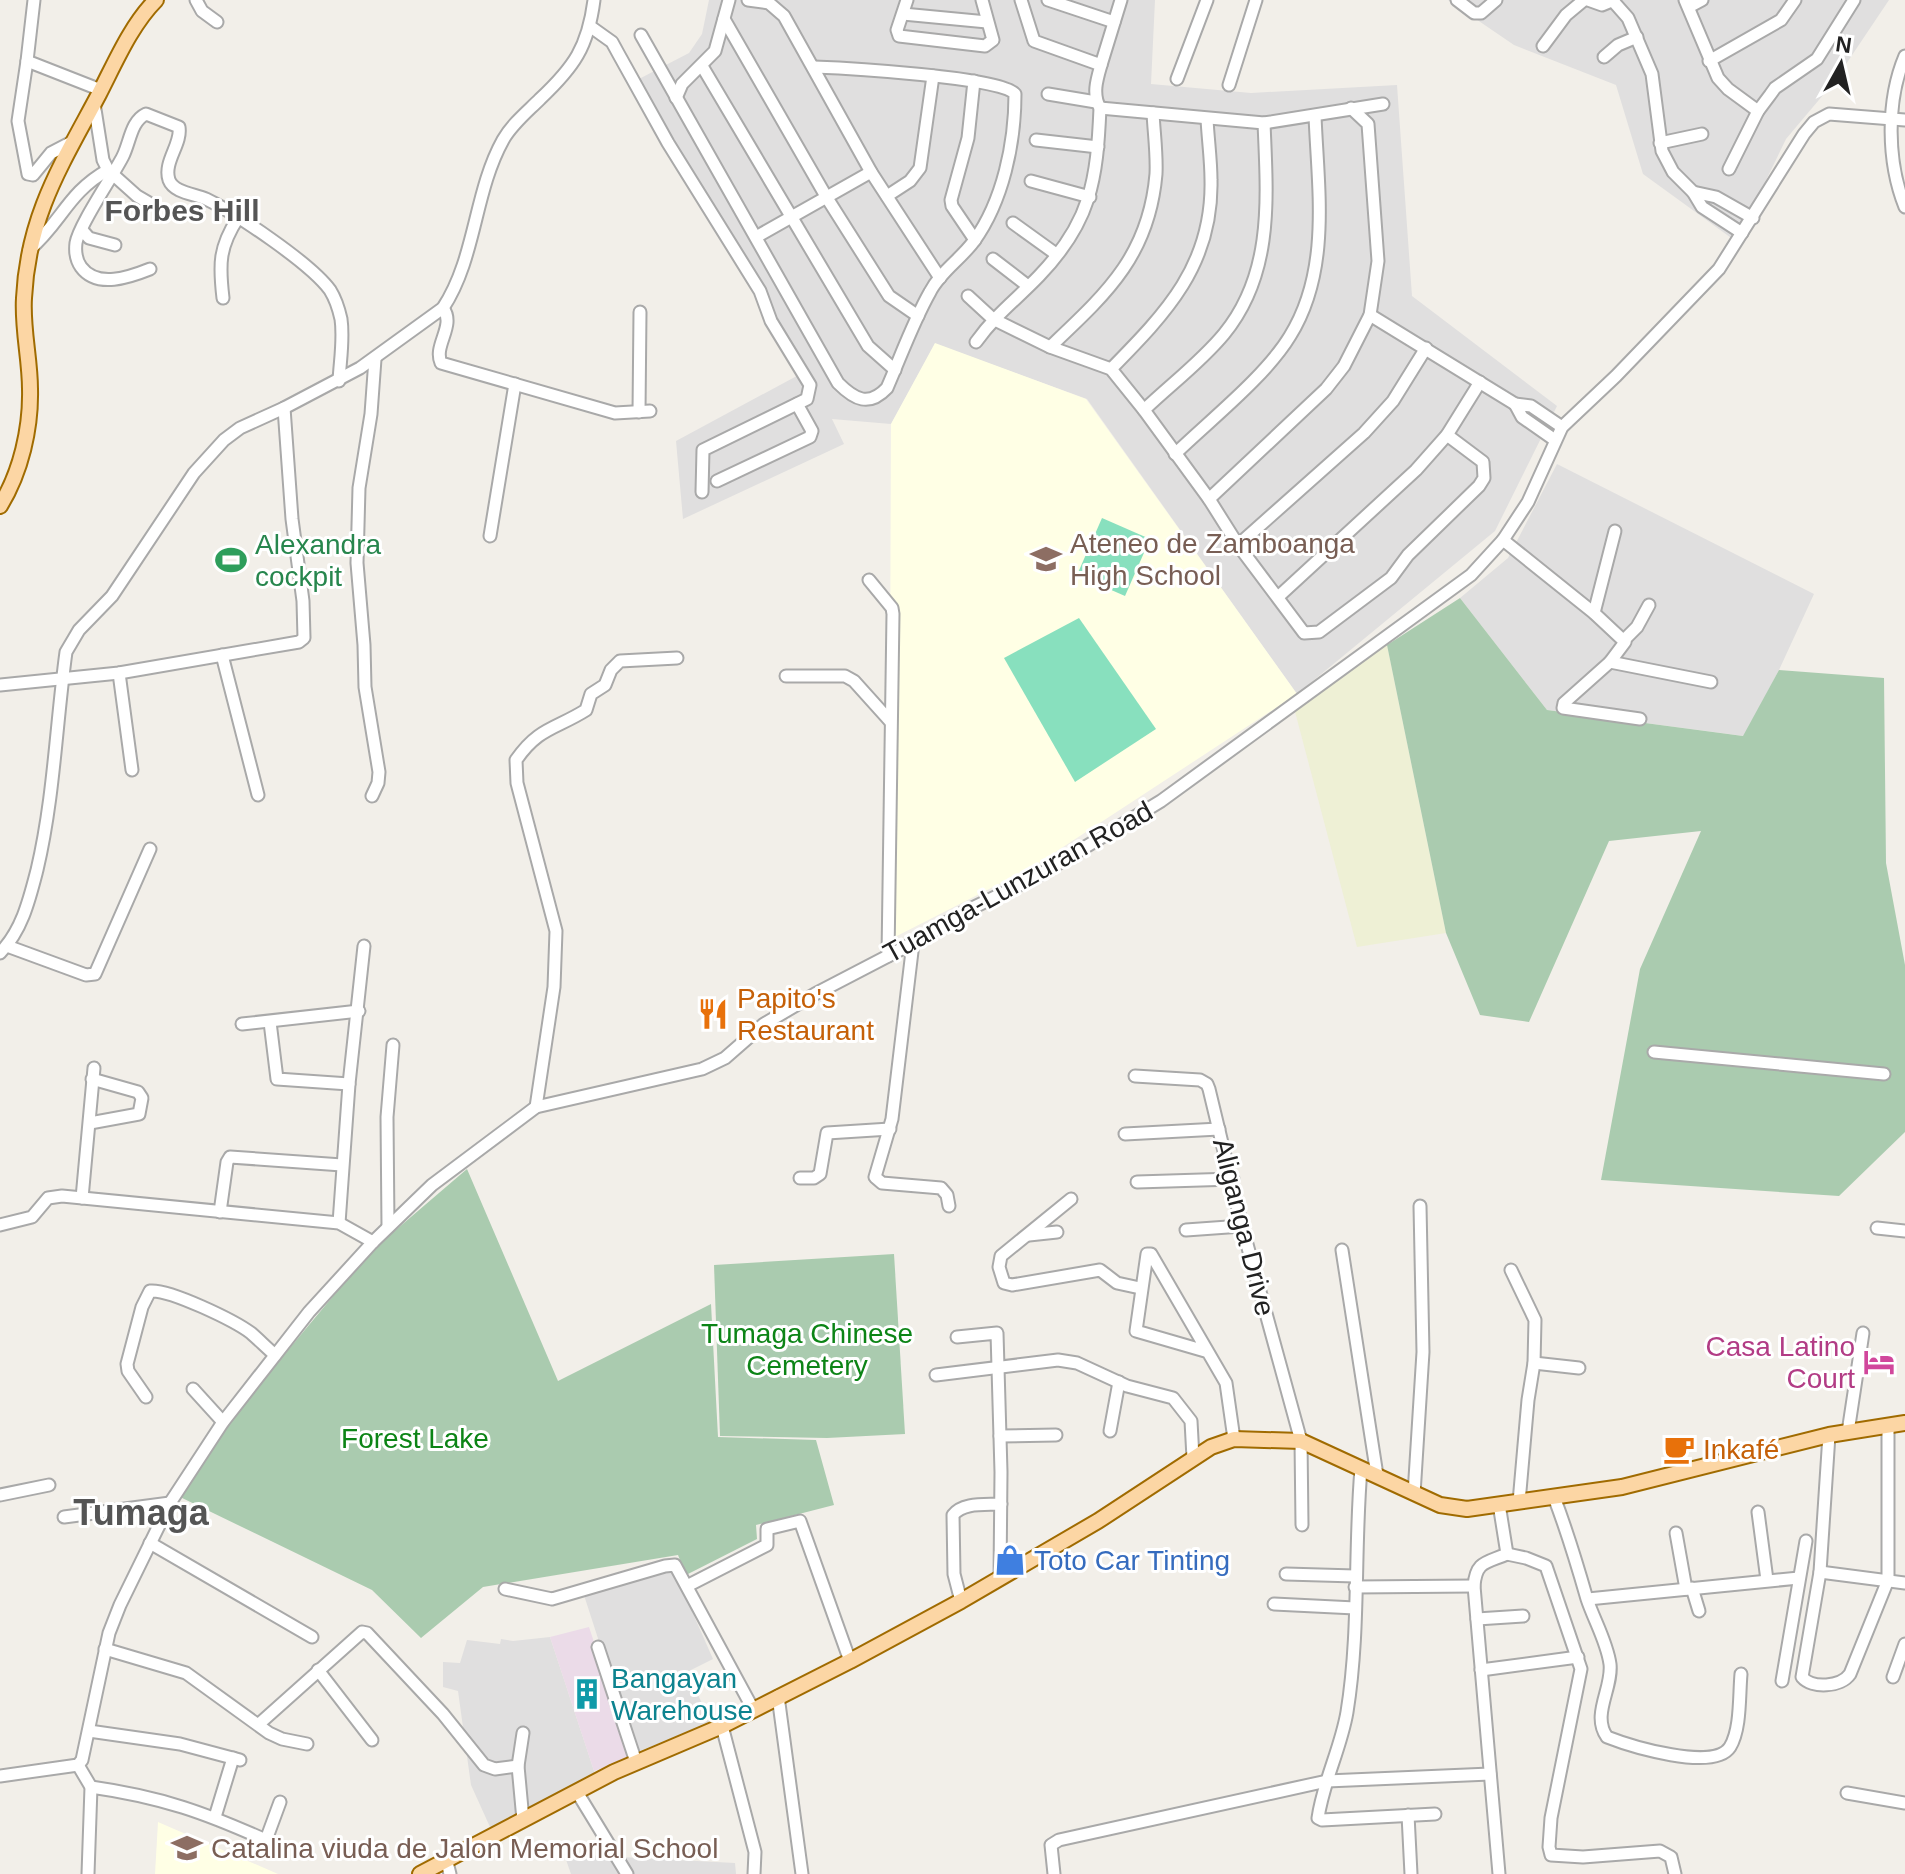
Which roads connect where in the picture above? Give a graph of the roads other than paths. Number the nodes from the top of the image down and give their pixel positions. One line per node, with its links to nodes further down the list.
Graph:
1 (34, 0): 33 (street)
2 (156, 0): 47 (main road)
3 (196, 0): 24 (street)
4 (594, 0): 27 (street)
5 (729, 0): 23 (street)
6 (748, 0): 37 (street)
7 (907, 0): 22 (street)
8 (982, 0): 25 (street)
9 (1021, 0): 35 (street)
10 (1048, 0): 26 (street)
11 (1121, 0): 26 (street)
12 (1207, 0): 41 (street)
13 (1256, 0): 44 (street)
14 (1457, 0): 15 (street)
15 (1496, 0)
16 (1586, 0): 20 (street); 30 (street)
17 (1702, 0): 21 (street)
18 (1795, 0): 34 (street)
19 (1854, 0): 52 (street)
20 (1613, 1): 29 (street)
21 (1687, 4): 34 (street)
22 (903, 14): 25 (street); 25 (street)
23 (724, 19): 36 (street); 71 (street)
24 (217, 22)
25 (987, 22)
26 (1114, 22): 35 (street)
27 (591, 27): 91 (street); 105 (street)
28 (641, 35): 48 (street)
29 (1637, 37): 32 (street); 62 (street)
30 (1543, 46)
31 (1905, 56): 38 (street)
32 (1604, 57)
33 (27, 61): 39 (street); 42 (street)
34 (1709, 61): 52 (street)
35 (1101, 65): 50 (street)
36 (702, 66): 48 (street); 75 (street)
37 (814, 67): 40 (street); 66 (street)
38 (1902, 69): 45 (street)
39 (50, 70): 42 (street); 47 (street)
40 (933, 76): 43 (street); 69 (street)
41 (1177, 79)
42 (25, 80): 61 (street)
43 (974, 81): 81 (street); 81 (street)
44 (1229, 85)
45 (1900, 91): 56 (street)
46 (1048, 94): 50 (street)
47 (98, 96): 61 (main road); 65 (street)
48 (676, 98): 80 (street)
49 (1383, 104): 51 (street)
50 (1098, 105): 53 (street); 63 (street)
51 (1351, 108): 54 (street); 93 (street)
52 (1758, 111): 64 (street)
53 (1153, 113): 55 (street); 97 (street)
54 (1315, 116): 58 (street); 112 (street)
55 (1207, 119): 58 (street); 100 (street)
56 (1892, 119): 57 (street, Tuamga-Lunzuran Road); 73 (street); 76 (street, Tuamga-Lunzuran Road)
57 (1905, 120)
58 (1264, 123): 108 (street)
59 (1702, 134): 62 (street)
60 (1036, 140): 63 (street)
61 (74, 141): 83 (main road)
62 (1660, 143): 68 (street)
63 (1098, 147): 70 (street)
64 (1729, 169)
65 (111, 172): 72 (street); 74 (street); 78 (street); 83 (street)
66 (871, 172): 69 (street); 71 (street)
67 (1031, 181): 70 (street)
68 (1693, 192): 76 (street); 79 (street)
69 (887, 196): 87 (street)
70 (1090, 197): 84 (street)
71 (827, 198): 75 (street); 94 (street)
72 (149, 203)
73 (1905, 207)
74 (238, 218): 90 (street); 102 (street)
75 (792, 218): 80 (street); 101 (street)
76 (1753, 218): 79 (street, Tuamga-Lunzuran Road)
77 (1013, 223): 84 (street)
78 (82, 230): 82 (street); 86 (street)
79 (1742, 233): 109 (street, Tuamga-Lunzuran Road)
80 (756, 237): 101 (street)
81 (975, 240): 87 (street)
82 (115, 245)
83 (29, 250): 116 (main road)
84 (1056, 254): 88 (street)
85 (993, 259): 88 (street)
86 (150, 269)
87 (940, 278): 94 (street)
88 (1028, 286): 95 (street)
89 (968, 296): 95 (street)
90 (223, 298)
91 (443, 308): 99 (street); 104 (street)
92 (640, 312): 104 (street)
93 (1370, 315): 98 (street); 115 (street)
94 (918, 316): 101 (street)
95 (993, 319): 96 (street); 97 (street)
96 (976, 342)
97 (1050, 347): 100 (street)
98 (1426, 348): 103 (street); 120 (street)
99 (375, 359): 102 (street); 138 (street)
100 (1111, 369): 108 (street)
101 (895, 370)
102 (339, 381): 107 (street)
103 (1480, 382): 106 (street); 110 (street)
104 (515, 384): 118 (street)
105 (797, 404): 113 (street); 114 (street)
106 (1515, 404): 109 (street); 111 (street)
107 (284, 408): 126 (street); 131 (street)
108 (1144, 410): 112 (street)
109 (1562, 427): 111 (street, Tuamga-Lunzuran Road)
110 (1447, 435): 122 (street); 122 (street)
111 (1555, 440): 119 (street, Tuamga-Lunzuran Road)
112 (1175, 454): 115 (street)
113 (717, 481)
114 (702, 492)
115 (1209, 499): 120 (street)
116 (0, 506)
117 (1615, 531): 124 (street)
118 (490, 536)
119 (1503, 540): 124 (street); 140 (street, Tuamga-Lunzuran Road)
120 (1238, 545): 122 (street)
121 (869, 580): 135 (street)
122 (1278, 597)
123 (1649, 605): 125 (street)
124 (1594, 613): 125 (street)
125 (1624, 640): 128 (street)
126 (222, 655): 129 (street); 137 (street)
127 (677, 658): 152 (street)
128 (1610, 662): 132 (street); 134 (street)
129 (119, 673): 131 (street); 136 (street)
130 (786, 676): 135 (street)
131 (62, 679): 133 (street); 142 (street)
132 (1711, 682)
133 (0, 685)
134 (1640, 719)
135 (890, 721): 143 (street)
136 (132, 770)
137 (258, 795)
138 (372, 796)
139 (150, 849): 142 (street)
140 (913, 943): 143 (street, Tuamga-Lunzuran Road); 154 (street)
141 (364, 946): 144 (street)
142 (3, 950)
143 (888, 956): 152 (street, Tuamga-Lunzuran Road)
144 (359, 1011): 145 (street); 151 (street)
145 (270, 1022): 146 (street); 151 (street)
146 (242, 1024)
147 (393, 1045): 169 (street)
148 (1654, 1052): 149 (street)
149 (1884, 1074)
150 (1135, 1076): 155 (street, Aliganga Drive)
151 (349, 1084): 157 (street)
152 (536, 1107): 169 (street, Tuamga-Lunzuran Road)
153 (90, 1123): 153 (street); 161 (street)
154 (890, 1129): 158 (street); 163 (street)
155 (1219, 1129): 156 (street); 159 (street, Aliganga Drive)
156 (1125, 1134)
157 (342, 1165): 165 (street); 166 (street)
158 (800, 1178)
159 (1233, 1179): 160 (street); 168 (street, Aliganga Drive)
160 (1137, 1182)
161 (82, 1198): 165 (street); 167 (street)
162 (1071, 1199): 174 (street)
163 (949, 1206)
164 (1420, 1206): 204 (street)
165 (220, 1212): 166 (street)
166 (339, 1223): 175 (street)
167 (0, 1225)
168 (1242, 1226): 171 (street); 199 (street, Aliganga Drive)
169 (388, 1227): 175 (street, Tuamga-Lunzuran Road)
170 (1877, 1228): 172 (street)
171 (1186, 1230)
172 (1905, 1231)
173 (1057, 1232): 174 (street)
174 (1029, 1235): 178 (street)
175 (373, 1242): 182 (street, Tuamga-Lunzuran Road)
176 (1342, 1250): 202 (street)
177 (1511, 1270): 183 (street)
178 (1140, 1288): 181 (street); 181 (street)
179 (1863, 1333): 194 (street)
180 (957, 1337): 184 (street)
181 (1205, 1351): 198 (street)
182 (275, 1355): 189 (street); 190 (street, Tuamga-Lunzuran Road)
183 (1534, 1363): 185 (street); 207 (street)
184 (999, 1367): 186 (street); 187 (street); 197 (street)
185 (1579, 1368)
186 (936, 1375)
187 (1119, 1382): 193 (street); 200 (street)
188 (193, 1389): 190 (street)
189 (146, 1397)
190 (223, 1422): 208 (street, Tuamga-Lunzuran Road)
191 (1905, 1423): 192 (main road)
192 (1888, 1425): 194 (main road); 223 (street)
193 (1110, 1431)
194 (1848, 1432): 196 (main road)
195 (1056, 1435): 197 (street)
196 (1829, 1435): 206 (main road); 218 (street)
197 (1000, 1436): 209 (street)
198 (1234, 1439): 199 (main road); 200 (main road)
199 (1301, 1441): 201 (main road); 213 (street, Aliganga Drive)
200 (1193, 1458): 220 (main road)
201 (1361, 1469): 202 (main road); 224 (street)
202 (1377, 1475): 204 (main road)
203 (49, 1485): 205 (street)
204 (1414, 1494): 210 (main road)
205 (0, 1495)
206 (1554, 1497): 207 (main road); 230 (street)
207 (1519, 1502): 210 (main road)
208 (170, 1503): 212 (street); 216 (street, Tuamga-Lunzuran Road)
209 (1001, 1504): 220 (street); 231 (street)
210 (1499, 1504): 217 (street)
211 (1758, 1512): 222 (street)
212 (64, 1517)
213 (1302, 1525)
214 (1676, 1533): 229 (street)
215 (1806, 1541): 221 (street)
216 (150, 1543): 237 (street); 240 (street, Tuamga-Lunzuran Road)
217 (1507, 1554): 227 (street); 241 (street)
218 (1820, 1572): 223 (street); 223 (street)
219 (1286, 1574): 224 (street)
220 (1000, 1577): 231 (main road)
221 (1799, 1578): 222 (street); 247 (street)
222 (1767, 1580): 229 (street)
223 (1888, 1580): 225 (street)
224 (1355, 1582): 227 (street); 233 (street)
225 (1905, 1583)
226 (687, 1586): 228 (street); 242 (street); 249 (street)
227 (1474, 1586): 236 (street)
228 (505, 1589)
229 (1689, 1589): 230 (street); 234 (street)
230 (1588, 1599): 245 (street)
231 (961, 1601): 242 (main road)
232 (1274, 1604): 233 (street)
233 (1355, 1608): 261 (street)
234 (1699, 1611)
235 (1523, 1616): 236 (street)
236 (1477, 1619): 244 (street)
237 (312, 1637)
238 (1905, 1644): 246 (street)
239 (598, 1647): 256 (street)
240 (105, 1649): 250 (street); 252 (street, Tuamga-Lunzuran Road)
241 (1578, 1657): 244 (street); 280 (street)
242 (850, 1661): 248 (main road)
243 (318, 1670): 250 (street); 254 (street); 258 (street)
244 (1481, 1670): 259 (street)
245 (1741, 1674)
246 (1893, 1677)
247 (1782, 1681)
248 (778, 1696): 249 (main road); 276 (street)
249 (753, 1709): 251 (main road)
250 (259, 1724): 255 (street)
251 (722, 1726): 256 (main road); 275 (street)
252 (89, 1731): 257 (street, Tuamga-Lunzuran Road); 269 (street)
253 (523, 1733): 258 (street)
254 (372, 1740)
255 (307, 1744)
256 (636, 1762): 263 (main road)
257 (78, 1765): 260 (street); 262 (street)
258 (518, 1766): 270 (street)
259 (1490, 1774): 261 (street); 279 (street)
260 (0, 1776)
261 (1327, 1781): 268 (street); 277 (street)
262 (91, 1787): 269 (street); 272 (street)
263 (577, 1792): 270 (main road); 274 (street)
264 (1847, 1793): 266 (street)
265 (280, 1802): 269 (street)
266 (1905, 1803)
267 (1435, 1814): 268 (street)
268 (1408, 1815): 278 (street)
269 (215, 1817)
270 (523, 1820): 271 (main road)
271 (449, 1868): 273 (main road)
272 (88, 1874)
273 (420, 1874)
274 (627, 1874)
275 (754, 1874)
276 (802, 1874)
277 (1054, 1874)
278 (1411, 1874)
279 (1499, 1874)
280 (1675, 1874)

